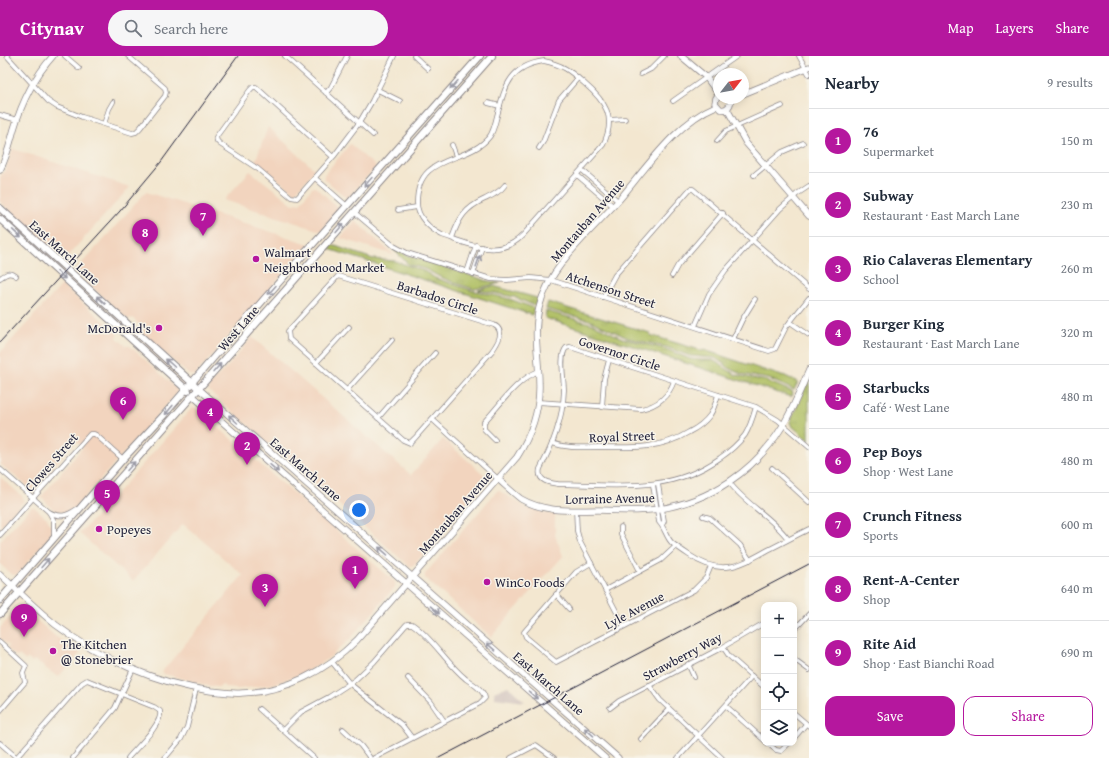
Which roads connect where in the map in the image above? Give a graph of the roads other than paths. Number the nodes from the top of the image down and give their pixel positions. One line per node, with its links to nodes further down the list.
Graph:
1 (7, 56): 23 (street)
2 (53, 56): 23 (main road)
3 (65, 56): 17 (street)
4 (128, 56): 42 (street)
5 (285, 56): 26 (street)
6 (347, 56): 26 (street)
7 (394, 56): 25 (street)
8 (414, 56): 18 (street)
9 (480, 56): 61 (main road, West Lane, one-way to 61)
10 (492, 56): 66 (main road, West Lane)
11 (539, 56): 16 (street)
12 (664, 56): 20 (street)
13 (681, 56): 21 (main road)
14 (736, 56): 21 (street)
15 (799, 56): 19 (street)
16 (539, 61): 22 (street); 33 (street)
17 (79, 68)
18 (428, 69)
19 (808, 69): 27 (main road)
20 (641, 74)
21 (706, 77): 24 (main road); 29 (street)
22 (578, 78): 40 (street); 48 (street)
23 (33, 84): 39 (main road); 42 (street)
24 (713, 87)
25 (378, 90): 28 (street); 41 (street)
26 (326, 92): 41 (street)
27 (749, 92)
28 (400, 101)
29 (673, 101)
30 (113, 102): 42 (street)
31 (488, 103): 33 (street)
32 (730, 104): 36 (main road)
33 (500, 106): 49 (street)
34 (716, 106): 36 (main road); 60 (main road, Montauban Avenue)
35 (782, 106): 43 (street)
36 (727, 109): 43 (main road)
37 (0, 115): 39 (street)
38 (625, 119): 40 (street)
39 (17, 120): 52 (main road)
40 (610, 120): 53 (street)
41 (359, 123): 44 (street); 50 (street)
42 (104, 124)
43 (736, 126): 45 (street); 51 (main road)
44 (373, 135)
45 (717, 141)
46 (803, 143): 51 (street)
47 (452, 145): 49 (street)
48 (539, 148)
49 (456, 156): 63 (street)
50 (333, 157): 56 (street); 56 (street)
51 (765, 165): 55 (street); 59 (main road)
52 (0, 170)
53 (582, 170): 54 (street); 60 (street)
54 (577, 175): 62 (street); 73 (street)
55 (754, 175)
56 (315, 178): 61 (street)
57 (505, 185): 70 (street)
58 (809, 186): 59 (street)
59 (793, 197): 68 (main road); 71 (street)
60 (618, 201): 62 (main road, Montauban Avenue)
61 (347, 206): 96 (main road, West Lane, one-way to 96)
62 (613, 206): 79 (main road, Montauban Avenue)
63 (417, 207): 65 (street); 70 (street)
64 (0, 208): 96 (main road, East March Lane, one-way to 64)
65 (398, 210)
66 (354, 212): 74 (street, Atchenson Street); 98 (main road, West Lane, one-way to 66)
67 (723, 213): 71 (street); 77 (street); 81 (street)
68 (809, 216)
69 (0, 219): 97 (main road, East March Lane, one-way to 97)
70 (452, 238): 72 (street)
71 (753, 240): 80 (street); 85 (street)
72 (476, 245): 73 (street); 74 (street)
73 (482, 247): 75 (street, one-way to 73)
74 (467, 272): 75 (street, Atchenson Street)
75 (473, 274): 79 (street, Atchenson Street)
76 (16, 276): 78 (street)
77 (672, 276)
78 (0, 278)
79 (551, 280): 81 (street, Atchenson Street); 94 (main road, Montauban Avenue)
80 (809, 289)
81 (603, 297): 85 (street, Atchenson Street)
82 (809, 298): 84 (street)
83 (755, 299): 88 (street)
84 (790, 322): 87 (street); 88 (street, Atchenson Street)
85 (695, 326): 88 (street, Atchenson Street)
86 (348, 327): 92 (street)
87 (809, 335)
88 (734, 339)
89 (392, 340): 99 (street)
90 (435, 353): 106 (street)
91 (609, 360): 95 (street, Governor Circle); 103 (street, Governor Circle); 104 (street)
92 (316, 364): 99 (street, Barbados Circle); 107 (street, Barbados Circle)
93 (809, 370): 108 (main road, Lorraine Avenue)
94 (539, 371): 102 (main road, Montauban Avenue); 109 (street)
95 (674, 381): 100 (street, Governor Circle); 104 (street)
96 (192, 382): 97 (main road, West Lane); 98 (main road, East March Lane)
97 (186, 389): 101 (main road, East March Lane); 112 (main road, West Lane, one-way to 112)
98 (199, 389): 101 (main road, West Lane); 136 (main road, East March Lane, one-way to 98)
99 (347, 390): 106 (street, Barbados Circle)
100 (718, 395): 105 (street, Governor Circle); 110 (street, Royal Street)
101 (193, 396): 137 (main road, East March Lane, one-way to 137); 140 (main road, West Lane, one-way to 101)
102 (538, 402): 103 (street); 115 (main road, Montauban Avenue)
103 (563, 405): 104 (street); 110 (street, Governor Circle)
104 (602, 407)
105 (756, 407): 108 (street); 117 (street, Governor Circle)
106 (378, 418): 107 (street, Barbados Circle)
107 (432, 419): 115 (street)
108 (783, 424): 111 (street); 116 (main road, Lorraine Avenue)
109 (495, 440)
110 (552, 443): 117 (street, Governor Circle)
111 (809, 447)
112 (123, 459): 118 (street, Clowes Street); 120 (main road, West Lane)
113 (772, 468): 119 (street)
114 (0, 469): 118 (street)
115 (498, 479): 122 (main road, Lorraine Avenue); 136 (main road, Montauban Avenue)
116 (729, 482): 121 (main road, Lorraine Avenue); 129 (street)
117 (655, 484): 121 (street)
118 (33, 498): 123 (street); 127 (street, Clowes Street)
119 (809, 502)
120 (83, 506): 123 (street); 128 (main road, West Lane)
121 (659, 509): 122 (main road, Lorraine Avenue); 130 (street)
122 (576, 510): 132 (street)
123 (49, 512): 128 (street)
124 (703, 516): 131 (street)
125 (621, 527): 134 (street)
126 (809, 529): 129 (street)
127 (0, 535)
128 (54, 538): 138 (main road, West Lane)
129 (788, 539): 131 (street)
130 (676, 546): 133 (street); 134 (street)
131 (750, 560): 133 (street)
132 (591, 563): 139 (street); 141 (street)
133 (711, 566): 148 (street, Lyle Avenue)
134 (640, 571): 139 (street)
135 (0, 574): 138 (main road, Montauban Avenue)
136 (412, 577): 137 (main road, Montauban Avenue); 193 (main road, East March Lane, one-way to 136)
137 (406, 584): 153 (main road, Montauban Avenue); 192 (main road, East March Lane, one-way to 192)
138 (12, 586): 140 (main road, Montauban Avenue); 142 (main road, West Lane)
139 (605, 590): 148 (street)
140 (19, 592): 144 (main road, West Lane); 155 (main road, Montauban Avenue)
141 (556, 594): 143 (street); 148 (street, Lyle Avenue)
142 (0, 600)
143 (570, 609)
144 (0, 614)
145 (809, 614): 146 (street)
146 (807, 619): 149 (street)
147 (761, 625): 151 (street, Strawberry Way)
148 (624, 626)
149 (797, 627)
150 (0, 642): 169 (street)
151 (723, 647): 154 (street, Strawberry Way); 157 (street)
152 (797, 661): 156 (street)
153 (332, 662): 160 (street); 163 (main road, Montauban Avenue)
154 (688, 664): 158 (street); 162 (street, Strawberry Way)
155 (133, 669): 163 (main road, Montauban Avenue); 164 (street)
156 (809, 670)
157 (752, 676): 161 (street); 165 (street)
158 (694, 677)
159 (408, 678): 171 (street)
160 (350, 684): 171 (street); 174 (street); 178 (street)
161 (761, 684)
162 (649, 685): 166 (street, Strawberry Way); 167 (street)
163 (196, 689): 183 (street)
164 (121, 695): 184 (street); 185 (street); 186 (street)
165 (726, 706): 176 (street); 177 (street)
166 (610, 708)
167 (669, 708): 176 (street); 179 (street)
168 (259, 709): 174 (street)
169 (0, 711)
170 (797, 716): 172 (street)
171 (444, 721): 178 (street)
172 (808, 725): 175 (street)
173 (343, 729): 188 (street)
174 (282, 730): 187 (street)
175 (797, 735)
176 (699, 736): 194 (street); 195 (street)
177 (761, 737)
178 (412, 738): 189 (street)
179 (641, 739)
180 (0, 743): 184 (street)
181 (771, 746): 182 (street)
182 (786, 746)
183 (166, 757)
184 (16, 758)
185 (73, 758)
186 (128, 758)
187 (314, 758)
188 (370, 758)
189 (374, 758)
190 (511, 758): 191 (street)
191 (554, 758)
192 (605, 758)
193 (618, 758)
194 (678, 758)
195 (722, 758)

